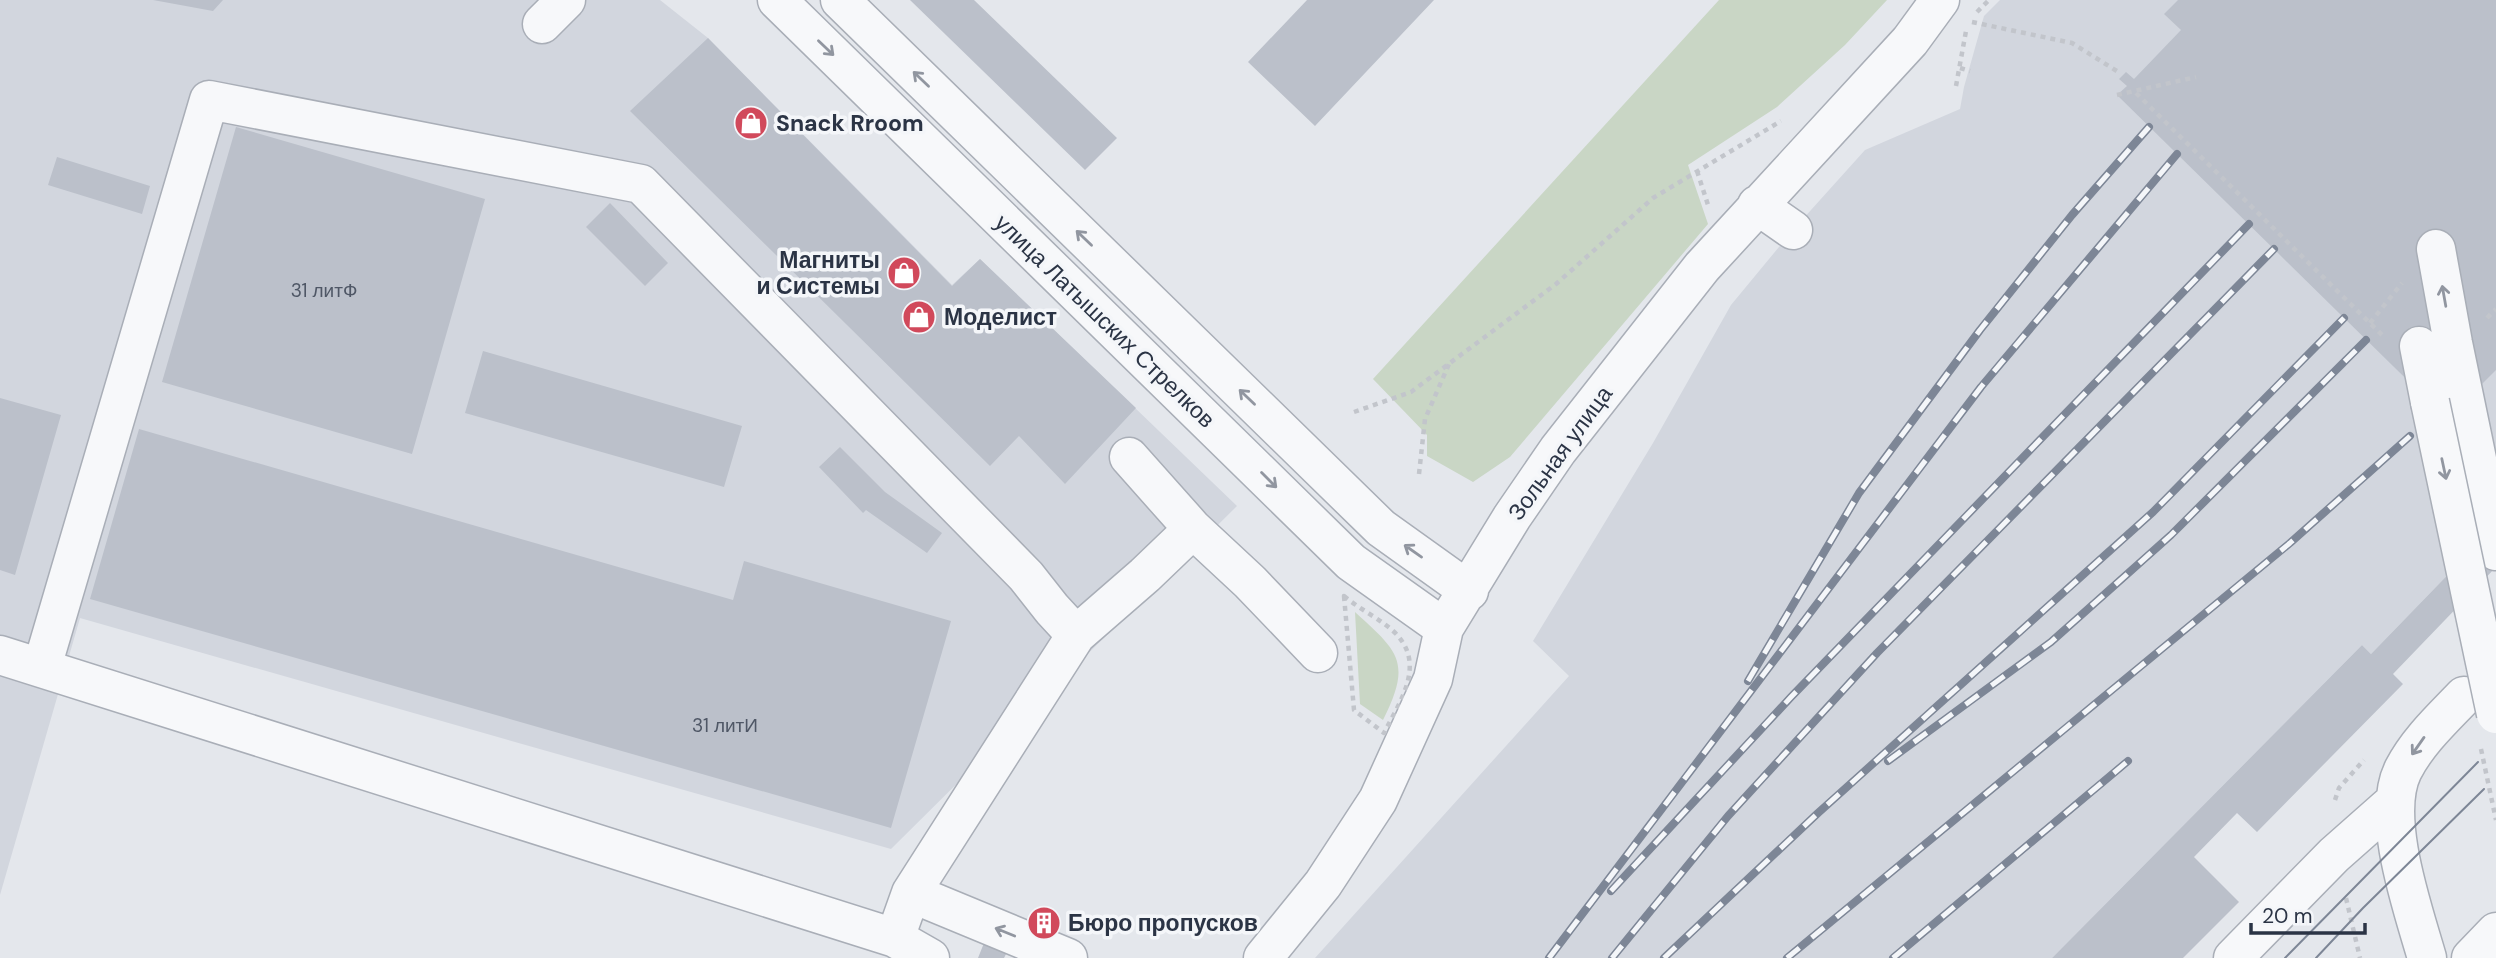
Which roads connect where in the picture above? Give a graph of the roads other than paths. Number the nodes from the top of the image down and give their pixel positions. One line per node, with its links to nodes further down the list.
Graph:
1 (778, 0): 13 (street, улица Латышских Стрелков, one-way to 13)
2 (840, 0): 12 (street, улица Латышских Стрелков, one-way to 2)
3 (1954, 11): 4 (street, Зольная улица)
4 (1758, 205): 5 (street); 12 (street, Зольная улица)
5 (1793, 230)
6 (2436, 249): 8 (street, one-way to 6)
7 (2404, 344): 8 (street)
8 (2447, 402): 11 (street); 18 (street, one-way to 18, bridge)
9 (1129, 457): 10 (street)
10 (1192, 529): 14 (street); 15 (street)
11 (2496, 551)
12 (1469, 591): 13 (street, Зольная улица)
13 (1444, 628): 25 (street, Зольная улица)
14 (1076, 635): 17 (street); 20 (street)
15 (1318, 653)
16 (0, 655): 17 (street)
17 (42, 667): 22 (street)
18 (2480, 705): 19 (street, one-way to 19)
19 (2394, 802): 26 (street); 27 (street)
20 (911, 893): 22 (street); 24 (street, one-way to 20)
21 (2496, 932): 28 (street)
22 (895, 938): 23 (street)
23 (930, 958)
24 (1068, 958)
25 (1263, 958)
26 (2233, 958)
27 (2427, 958)
28 (2471, 958)

